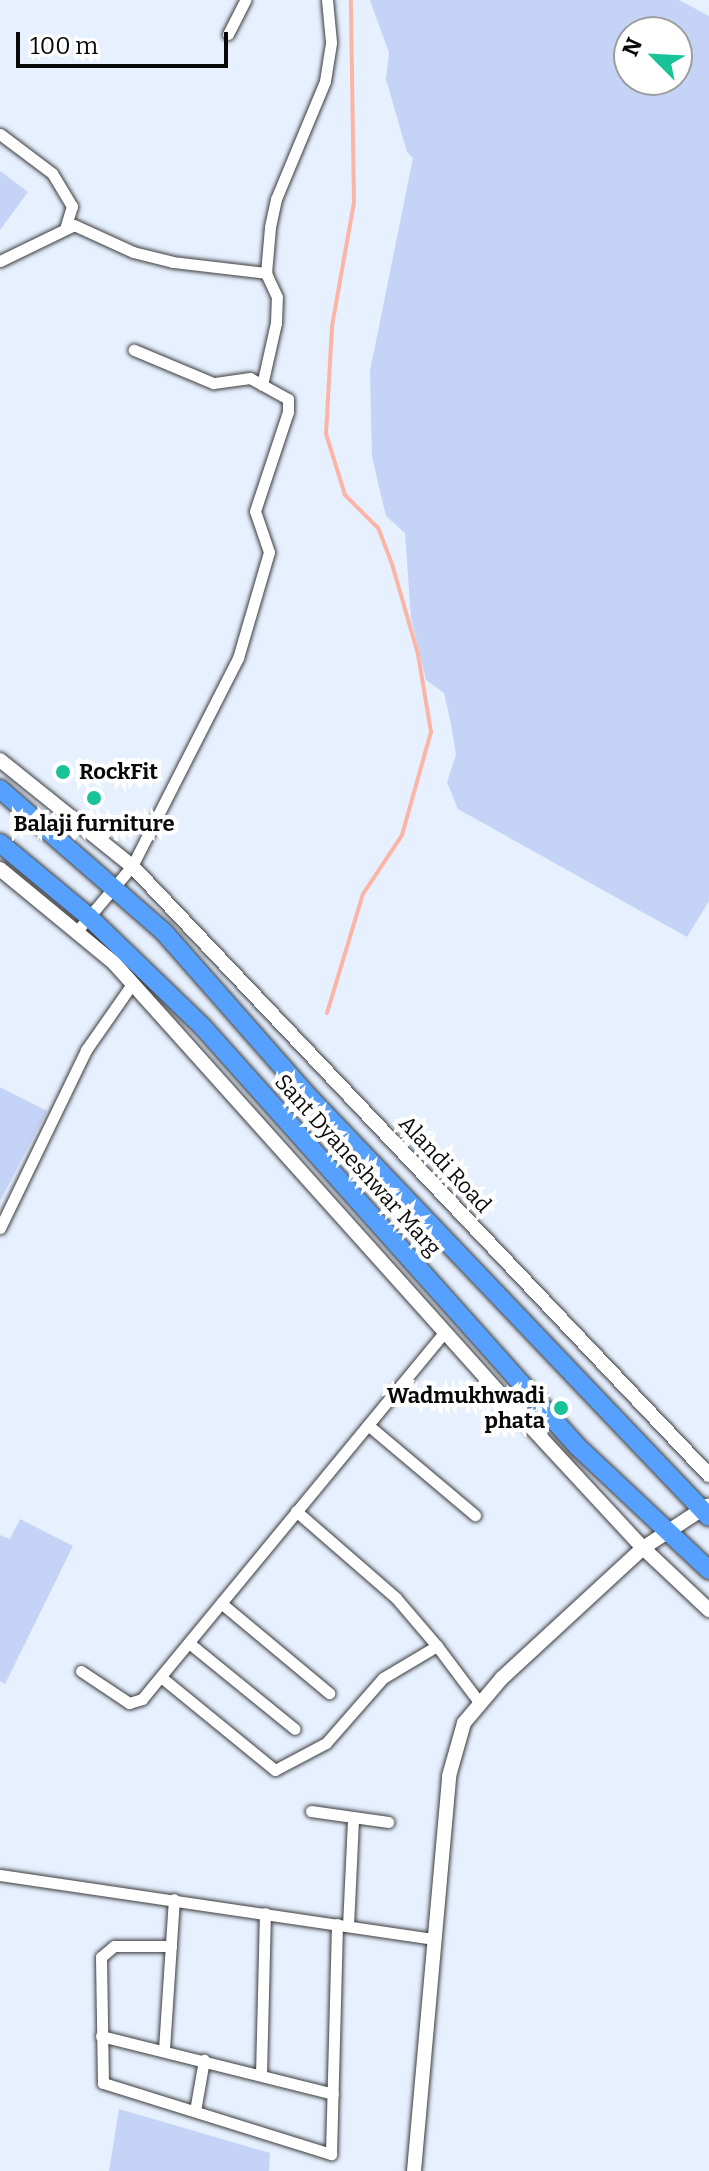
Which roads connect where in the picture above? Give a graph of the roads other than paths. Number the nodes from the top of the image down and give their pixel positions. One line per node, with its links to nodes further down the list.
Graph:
1 (245, 0): 3 (street)
2 (327, 0): 7 (street)
3 (228, 34)
4 (0, 134): 5 (street)
5 (66, 226): 6 (street); 7 (street)
6 (0, 261)
7 (266, 273): 9 (street)
8 (134, 350): 9 (street)
9 (262, 385): 13 (street)
10 (0, 760): 13 (street, Alandi Road)
11 (0, 789): 15 (main road)
12 (0, 843): 16 (main road, Sant Dyaneshwar Marg)
13 (132, 866): 15 (street); 21 (street, Alandi Road)
14 (0, 869): 16 (street)
15 (110, 882): 16 (street); 23 (main road, Sant Dyaneshwar Marg)
16 (83, 924): 17 (street); 25 (main road, Sant Dyaneshwar Marg)
17 (132, 984): 18 (street); 19 (street)
18 (0, 1228)
19 (444, 1332): 20 (street); 26 (street)
20 (368, 1425): 22 (street); 24 (street)
21 (709, 1475)
22 (296, 1511): 28 (street); 31 (street)
23 (706, 1511): 25 (street)
24 (475, 1515)
25 (667, 1533): 26 (street); 27 (main road, Sant Dyaneshwar Marg)
26 (643, 1548): 29 (street); 35 (street)
27 (709, 1570)
28 (221, 1603): 30 (street); 34 (street)
29 (709, 1610)
30 (189, 1643): 33 (street); 36 (street)
31 (437, 1646): 33 (street); 35 (street)
32 (81, 1671): 33 (street)
33 (161, 1677)
34 (329, 1693)
35 (479, 1702): 44 (street)
36 (295, 1729)
37 (311, 1811): 38 (street)
38 (353, 1818): 39 (street); 43 (street)
39 (388, 1822)
40 (0, 1875): 41 (street)
41 (174, 1899): 42 (street); 45 (street)
42 (265, 1913): 43 (street); 49 (street)
43 (342, 1925): 44 (street); 50 (street)
44 (434, 1939): 52 (street)
45 (171, 1946): 46 (street); 47 (street)
46 (101, 2036): 47 (street); 51 (street)
47 (164, 2049): 48 (street)
48 (204, 2060): 49 (street); 51 (street)
49 (261, 2075): 50 (street)
50 (333, 2094): 51 (street)
51 (195, 2111)
52 (414, 2171)

